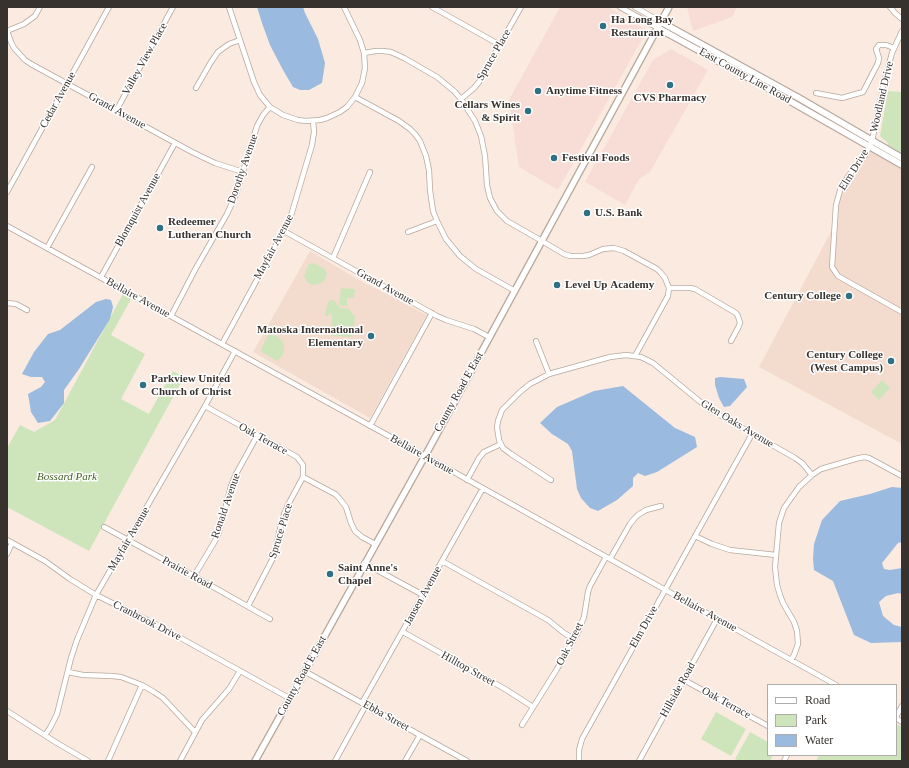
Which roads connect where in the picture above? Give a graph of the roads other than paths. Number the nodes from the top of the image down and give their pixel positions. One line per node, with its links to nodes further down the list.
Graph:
1 (40, 7): 16 (street)
2 (109, 7): 21 (street, Cedar Avenue)
3 (173, 7): 27 (street, Valley View Place)
4 (229, 7): 17 (street)
5 (344, 7): 20 (street)
6 (432, 7): 18 (street)
7 (521, 7): 18 (street, Spruce Place)
8 (620, 7): 14 (street, East County Line Road)
9 (635, 7): 13 (street, East County Line Road)
10 (670, 7): 13 (main road, County Road E East)
11 (890, 7): 12 (street)
12 (902, 19)
13 (661, 22): 14 (main road, County Road E East); 30 (main road, East County Line Road)
14 (658, 28): 30 (main road, East County Line Road); 41 (main road, County Road E East)
15 (902, 30): 19 (street, Woodland Drive)
16 (7, 31): 21 (street, Grand Avenue)
17 (240, 40): 22 (street); 26 (street)
18 (500, 45): 25 (street, Spruce Place)
19 (894, 48): 23 (street); 30 (street, Woodland Drive)
20 (364, 53): 24 (street); 25 (street)
21 (67, 83): 27 (street, Grand Avenue); 36 (street, Cedar Avenue)
22 (196, 88)
23 (816, 94)
24 (355, 97): 28 (street); 37 (street)
25 (461, 99): 41 (street)
26 (270, 107): 28 (street); 34 (street, Dorothy Avenue)
27 (116, 111): 29 (street, Grand Avenue)
28 (314, 121): 39 (street, Mayfair Avenue)
29 (174, 143): 34 (street, Grand Avenue); 44 (street, Blomquist Avenue)
30 (871, 144): 31 (main road); 32 (main road); 49 (street, Elm Drive)
31 (902, 158)
32 (902, 165)
33 (92, 167): 42 (street)
34 (243, 172): 51 (street, Dorothy Avenue)
35 (370, 172): 43 (street)
36 (7, 192)
37 (437, 221): 40 (street); 46 (street)
38 (7, 226): 42 (street, Bellaire Avenue)
39 (284, 231): 43 (street, Grand Avenue); 55 (street, Mayfair Avenue)
40 (408, 232)
41 (542, 240): 45 (street); 46 (main road, County Road E East)
42 (47, 248): 44 (street, Bellaire Avenue)
43 (333, 258): 50 (street, Grand Avenue)
44 (101, 277): 51 (street, Bellaire Avenue)
45 (669, 288): 54 (street); 57 (street)
46 (515, 291): 52 (main road, County Road E East)
47 (7, 303): 48 (street)
48 (27, 310)
49 (902, 312)
50 (432, 313): 52 (street, Grand Avenue); 60 (street)
51 (171, 316): 55 (street, Bellaire Avenue)
52 (490, 337): 64 (main road, County Road E East)
53 (536, 341): 58 (street)
54 (731, 341)
55 (222, 344): 56 (street, Bellaire Avenue)
56 (235, 351): 59 (street, Mayfair Avenue); 60 (street, Bellaire Avenue)
57 (635, 356): 58 (street, Glen Oaks Avenue); 61 (street, Glen Oaks Avenue)
58 (549, 374): 63 (street, Glen Oaks Avenue)
59 (205, 406): 62 (street, Oak Terrace); 74 (street, Mayfair Avenue)
60 (370, 426): 64 (street, Bellaire Avenue)
61 (752, 434): 65 (street, Glen Oaks Avenue); 73 (street, Elm Drive)
62 (257, 436): 67 (street, Oak Terrace); 82 (street, Ronald Avenue)
63 (501, 444): 68 (street); 69 (street)
64 (425, 456): 68 (street, Bellaire Avenue); 76 (main road, County Road E East)
65 (812, 475): 66 (street); 78 (street)
66 (902, 476)
67 (303, 477): 76 (street); 86 (street, Spruce Place)
68 (467, 480): 70 (street, Bellaire Avenue)
69 (551, 480)
70 (482, 488): 79 (street, Bellaire Avenue); 80 (street, Jansen Avenue)
71 (661, 506): 79 (street, Oak Street)
72 (104, 527): 74 (street, Prairie Road)
73 (695, 536): 78 (street); 83 (street, Elm Drive)
74 (128, 540): 82 (street, Prairie Road); 84 (street, Mayfair Avenue)
75 (9, 541): 77 (street); 84 (street, Cranbrook Drive)
76 (375, 544): 81 (main road, County Road E East)
77 (7, 554)
78 (776, 555): 91 (street)
79 (608, 558): 83 (street, Bellaire Avenue); 90 (street, Oak Street)
80 (442, 561): 85 (street, Jansen Avenue); 90 (street)
81 (364, 563): 85 (street); 94 (main road, County Road E East)
82 (194, 576): 86 (street, Prairie Road)
83 (665, 590): 88 (street, Bellaire Avenue); 116 (street, Elm Drive)
84 (96, 595): 92 (street, Cranbrook Drive); 93 (street, Mayfair Avenue)
85 (423, 595): 89 (street, Jansen Avenue)
86 (248, 606): 87 (street, Prairie Road)
87 (270, 619)
88 (717, 619): 91 (street, Bellaire Avenue); 95 (street, Hillside Road)
89 (403, 632): 99 (street, Jansen Avenue); 101 (street, Hilltop Street)
90 (574, 639): 101 (street, Oak Street)
91 (791, 660): 96 (street, Bellaire Avenue)
92 (240, 671): 98 (street, Cranbrook Drive); 106 (street)
93 (68, 672): 97 (street); 107 (street, Mayfair Avenue)
94 (304, 672): 98 (main road, County Road E East); 99 (street, Ebba Street)
95 (684, 680): 105 (street, Oak Terrace); 117 (street, Hillside Road)
96 (827, 683)
97 (142, 686): 106 (street); 110 (street)
98 (290, 698): 112 (main road, County Road E East)
99 (364, 704): 108 (street, Ebba Street); 113 (street, Jansen Avenue)
100 (902, 706): 103 (street)
101 (533, 707): 104 (street, Oak Street)
102 (7, 711): 107 (street)
103 (897, 716)
104 (522, 725)
105 (767, 725)
106 (195, 732): 111 (street)
107 (45, 735): 109 (street)
108 (420, 735): 114 (street); 115 (street, Ebba Street)
109 (88, 761)
110 (108, 761)
111 (180, 761)
112 (255, 761)
113 (335, 761)
114 (405, 761)
115 (467, 761)
116 (579, 761)
117 (639, 761)

